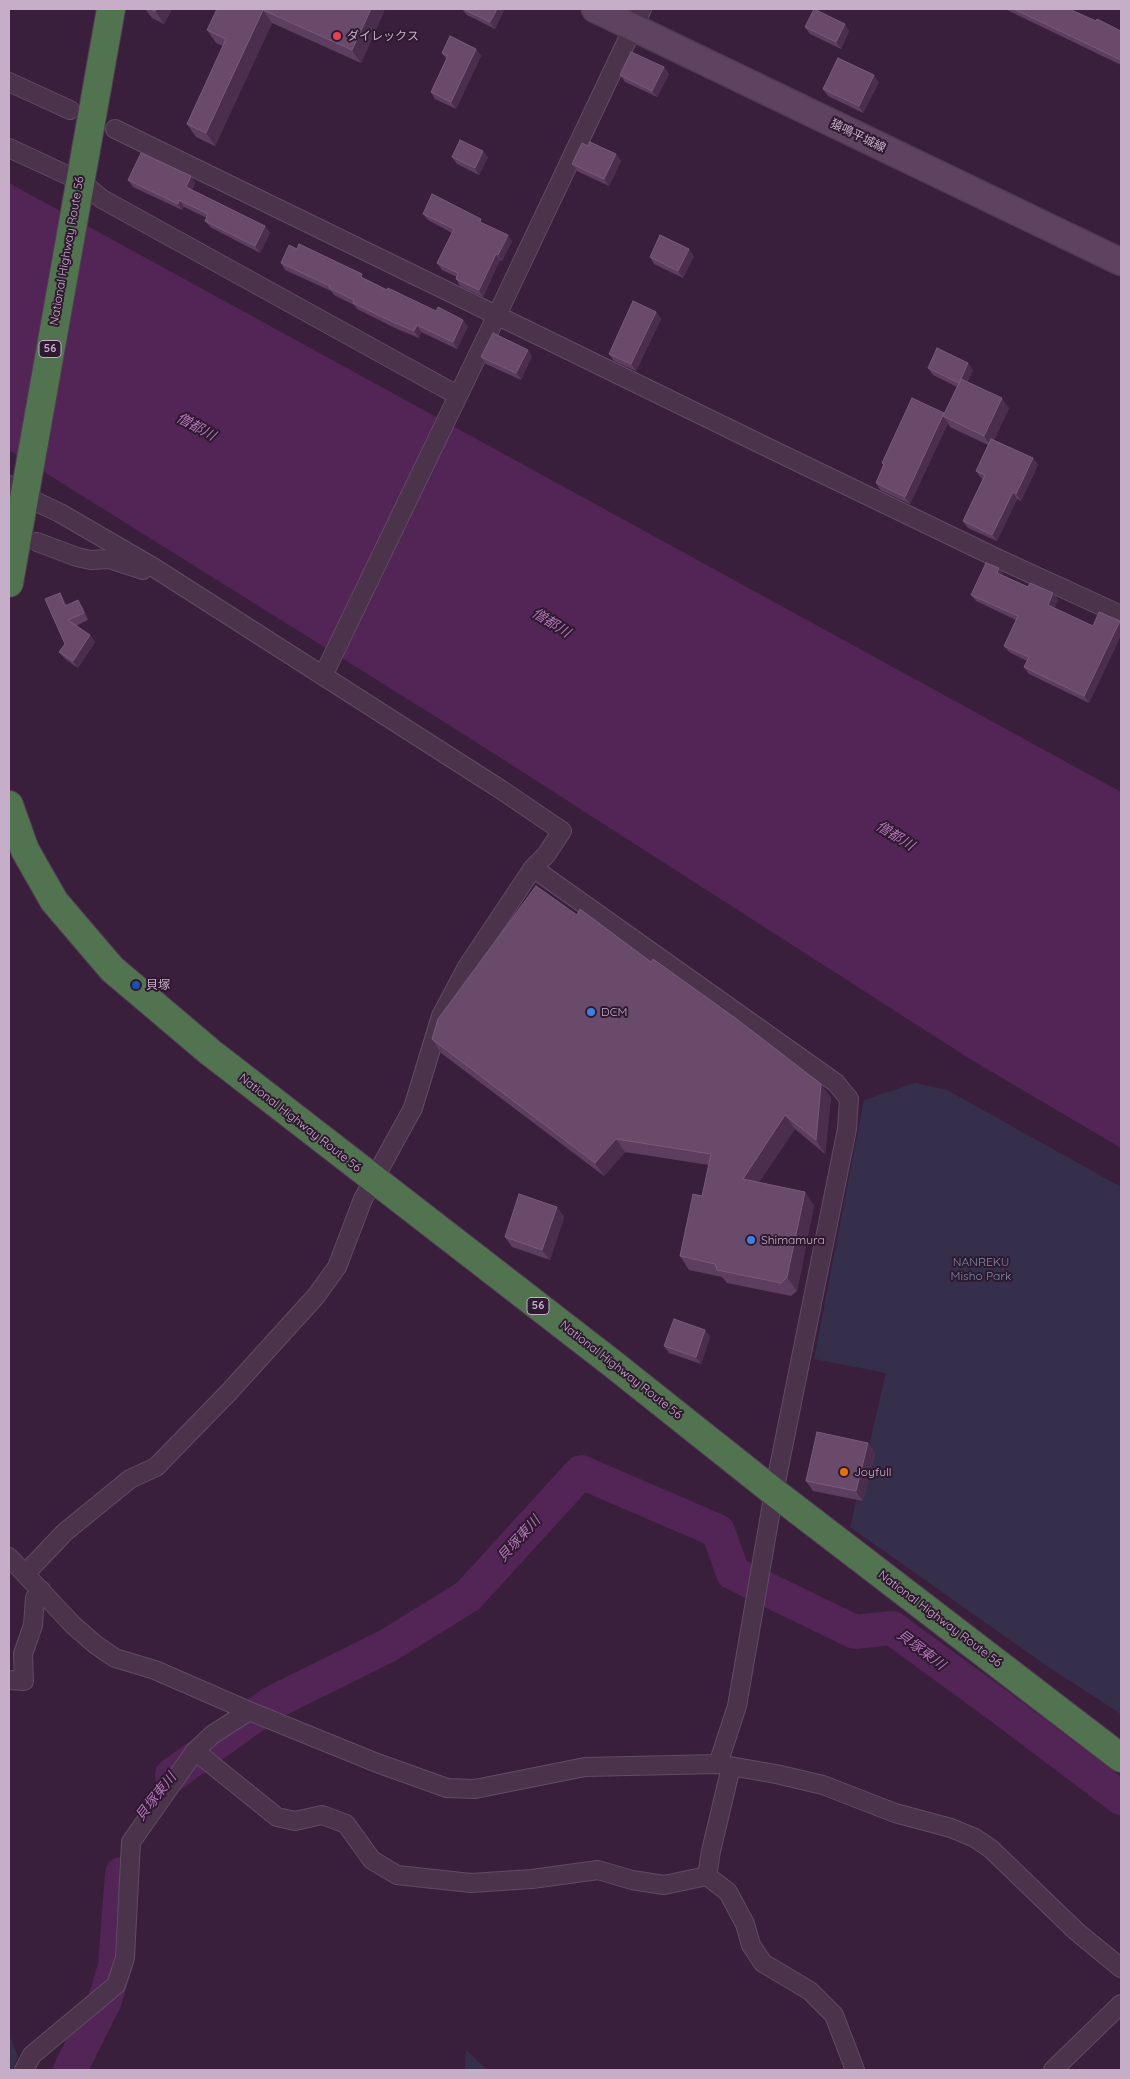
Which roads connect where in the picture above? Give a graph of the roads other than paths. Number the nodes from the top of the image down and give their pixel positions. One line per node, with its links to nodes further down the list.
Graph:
1 (110, 9): 8 (highway, National Highway Route 56 / 56)
2 (595, 9): 3 (main road, 猿鳴平城線)
3 (637, 18): 9 (main road, 猿鳴平城線); 10 (street)
4 (9, 82): 5 (street)
5 (70, 110)
6 (115, 129): 10 (street)
7 (9, 148): 8 (street)
8 (80, 181): 11 (street); 12 (highway, National Highway Route 56 / 56)
9 (1121, 262)
10 (497, 315): 11 (street); 16 (street)
11 (454, 401): 17 (street)
12 (19, 490): 14 (street); 15 (highway, National Highway Route 56 / 56)
13 (37, 542): 14 (street)
14 (153, 567): 17 (street)
15 (9, 583)
16 (1121, 615)
17 (326, 671): 19 (street)
18 (9, 806): 20 (highway, National Highway Route 56 / 56)
19 (533, 868): 20 (street); 21 (street)
20 (373, 1179): 21 (highway, National Highway Route 56 / 56); 23 (street)
21 (774, 1492): 28 (highway, National Highway Route 56 / 56); 29 (street)
22 (9, 1557): 23 (street)
23 (26, 1573): 24 (street)
24 (41, 1590): 25 (street); 26 (street)
25 (9, 1680)
26 (249, 1711): 27 (street); 29 (street)
27 (195, 1751): 30 (street); 33 (street)
28 (1121, 1758)
29 (724, 1766): 30 (street); 31 (street)
30 (707, 1876): 34 (street)
31 (1121, 1968)
32 (1121, 2004): 35 (street)
33 (24, 2070)
34 (855, 2070)
35 (1053, 2070)

